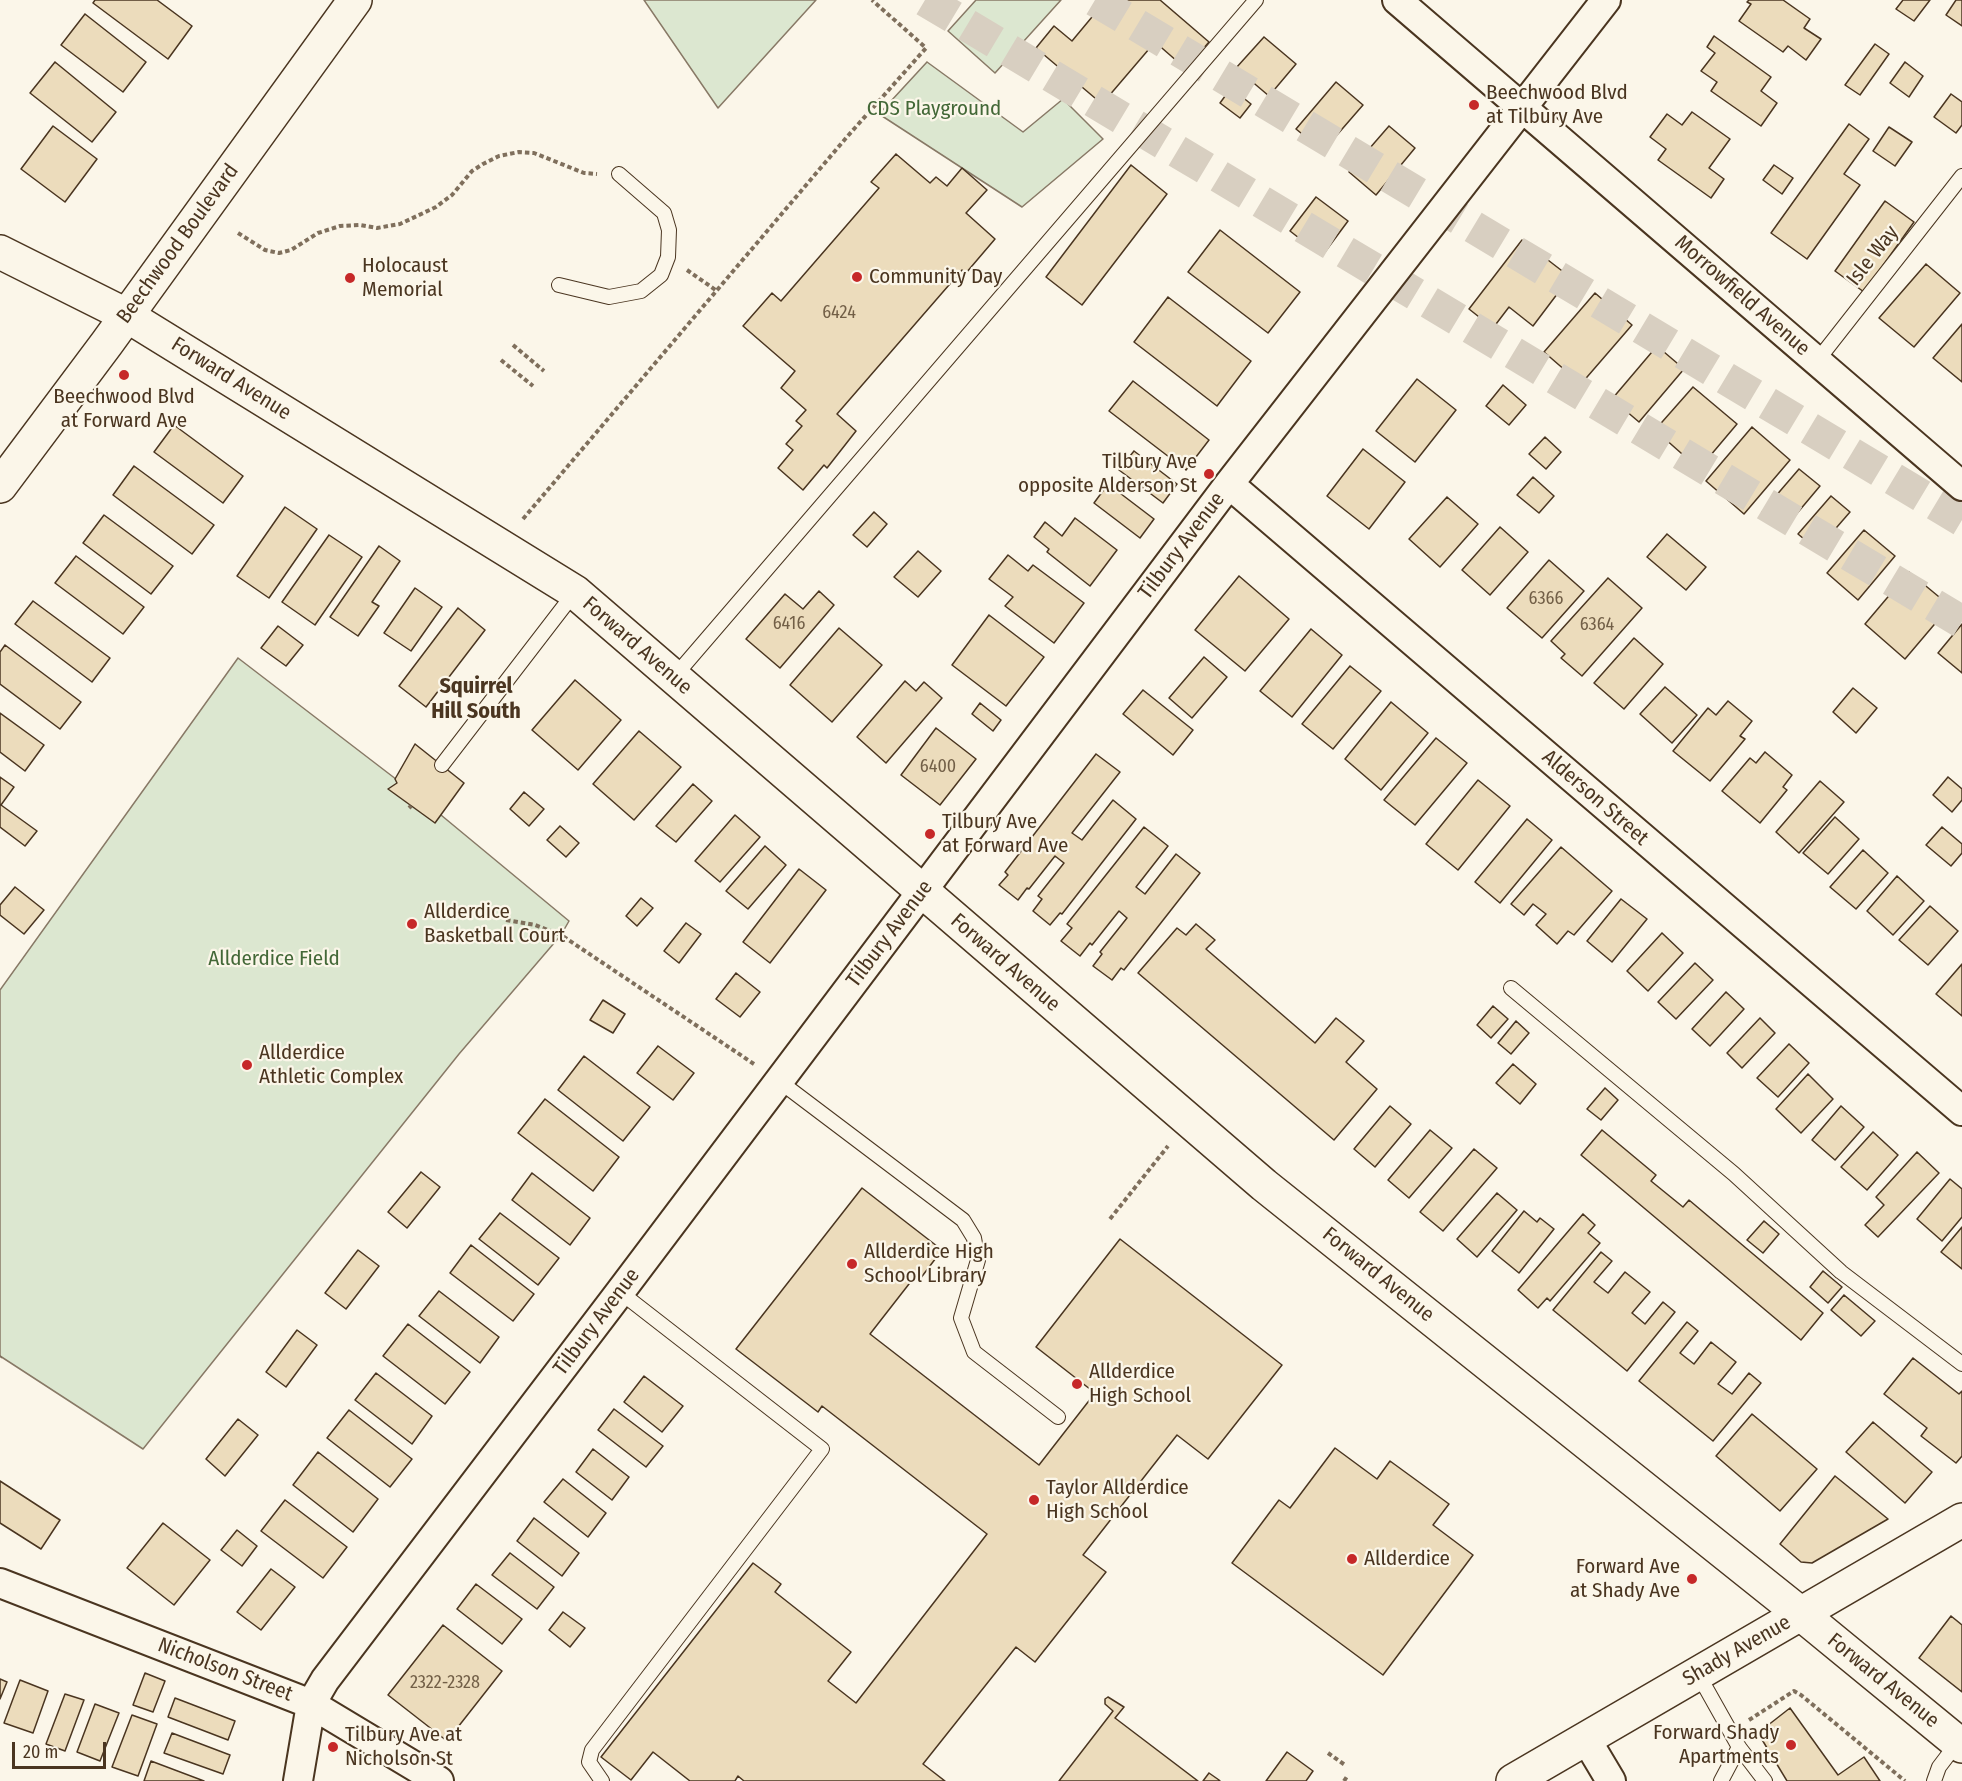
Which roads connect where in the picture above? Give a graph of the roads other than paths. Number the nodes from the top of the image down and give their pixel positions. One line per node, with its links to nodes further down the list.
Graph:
1 (356, 0): 10 (main road, Beechwood Boulevard)
2 (1256, 0): 16 (lane)
3 (1398, 0): 5 (street)
4 (1606, 0): 5 (street)
5 (1523, 106): 11 (street, Morrowfield Avenue); 12 (street, Tilbury Avenue)
6 (619, 174): 9 (lane)
7 (1962, 176): 11 (lane, Isle Way)
8 (0, 252): 10 (main road, Forward Avenue)
9 (559, 285)
10 (126, 315): 13 (main road, Beechwood Boulevard); 15 (main road, Forward Avenue)
11 (1817, 361): 14 (street, Morrowfield Avenue)
12 (1229, 484): 18 (street, Tilbury Avenue); 21 (street, Alderson Street)
13 (0, 486)
14 (1962, 486)
15 (575, 592): 16 (main road, Forward Avenue); 17 (lane)
16 (674, 677): 18 (main road, Forward Avenue)
17 (442, 765)
18 (922, 891): 20 (street, Tilbury Avenue); 27 (main road, Forward Avenue)
19 (1511, 987): 23 (lane)
20 (779, 1081): 22 (street, Tilbury Avenue); 24 (lane)
21 (1962, 1111)
22 (620, 1292): 29 (street, Tilbury Avenue); 35 (lane)
23 (1962, 1364)
24 (1058, 1417)
25 (1962, 1520): 27 (main road, Shady Avenue)
26 (0, 1583): 29 (street, Nicholson Street)
27 (1801, 1614): 28 (main road, Shady Avenue); 31 (main road, Forward Avenue)
28 (1698, 1674): 30 (main road, Shady Avenue); 32 (lane)
29 (311, 1704): 33 (street, Tilbury Avenue); 34 (street, Nicholson Street)
30 (1586, 1739): 36 (main road, Shady Avenue); 37 (street)
31 (1960, 1744): 40 (lane)
32 (1739, 1747): 38 (lane); 39 (lane)
33 (298, 1781)
34 (439, 1781)
35 (602, 1781)
36 (1513, 1781)
37 (1611, 1781)
38 (1721, 1781)
39 (1765, 1781)
40 (1934, 1781)

